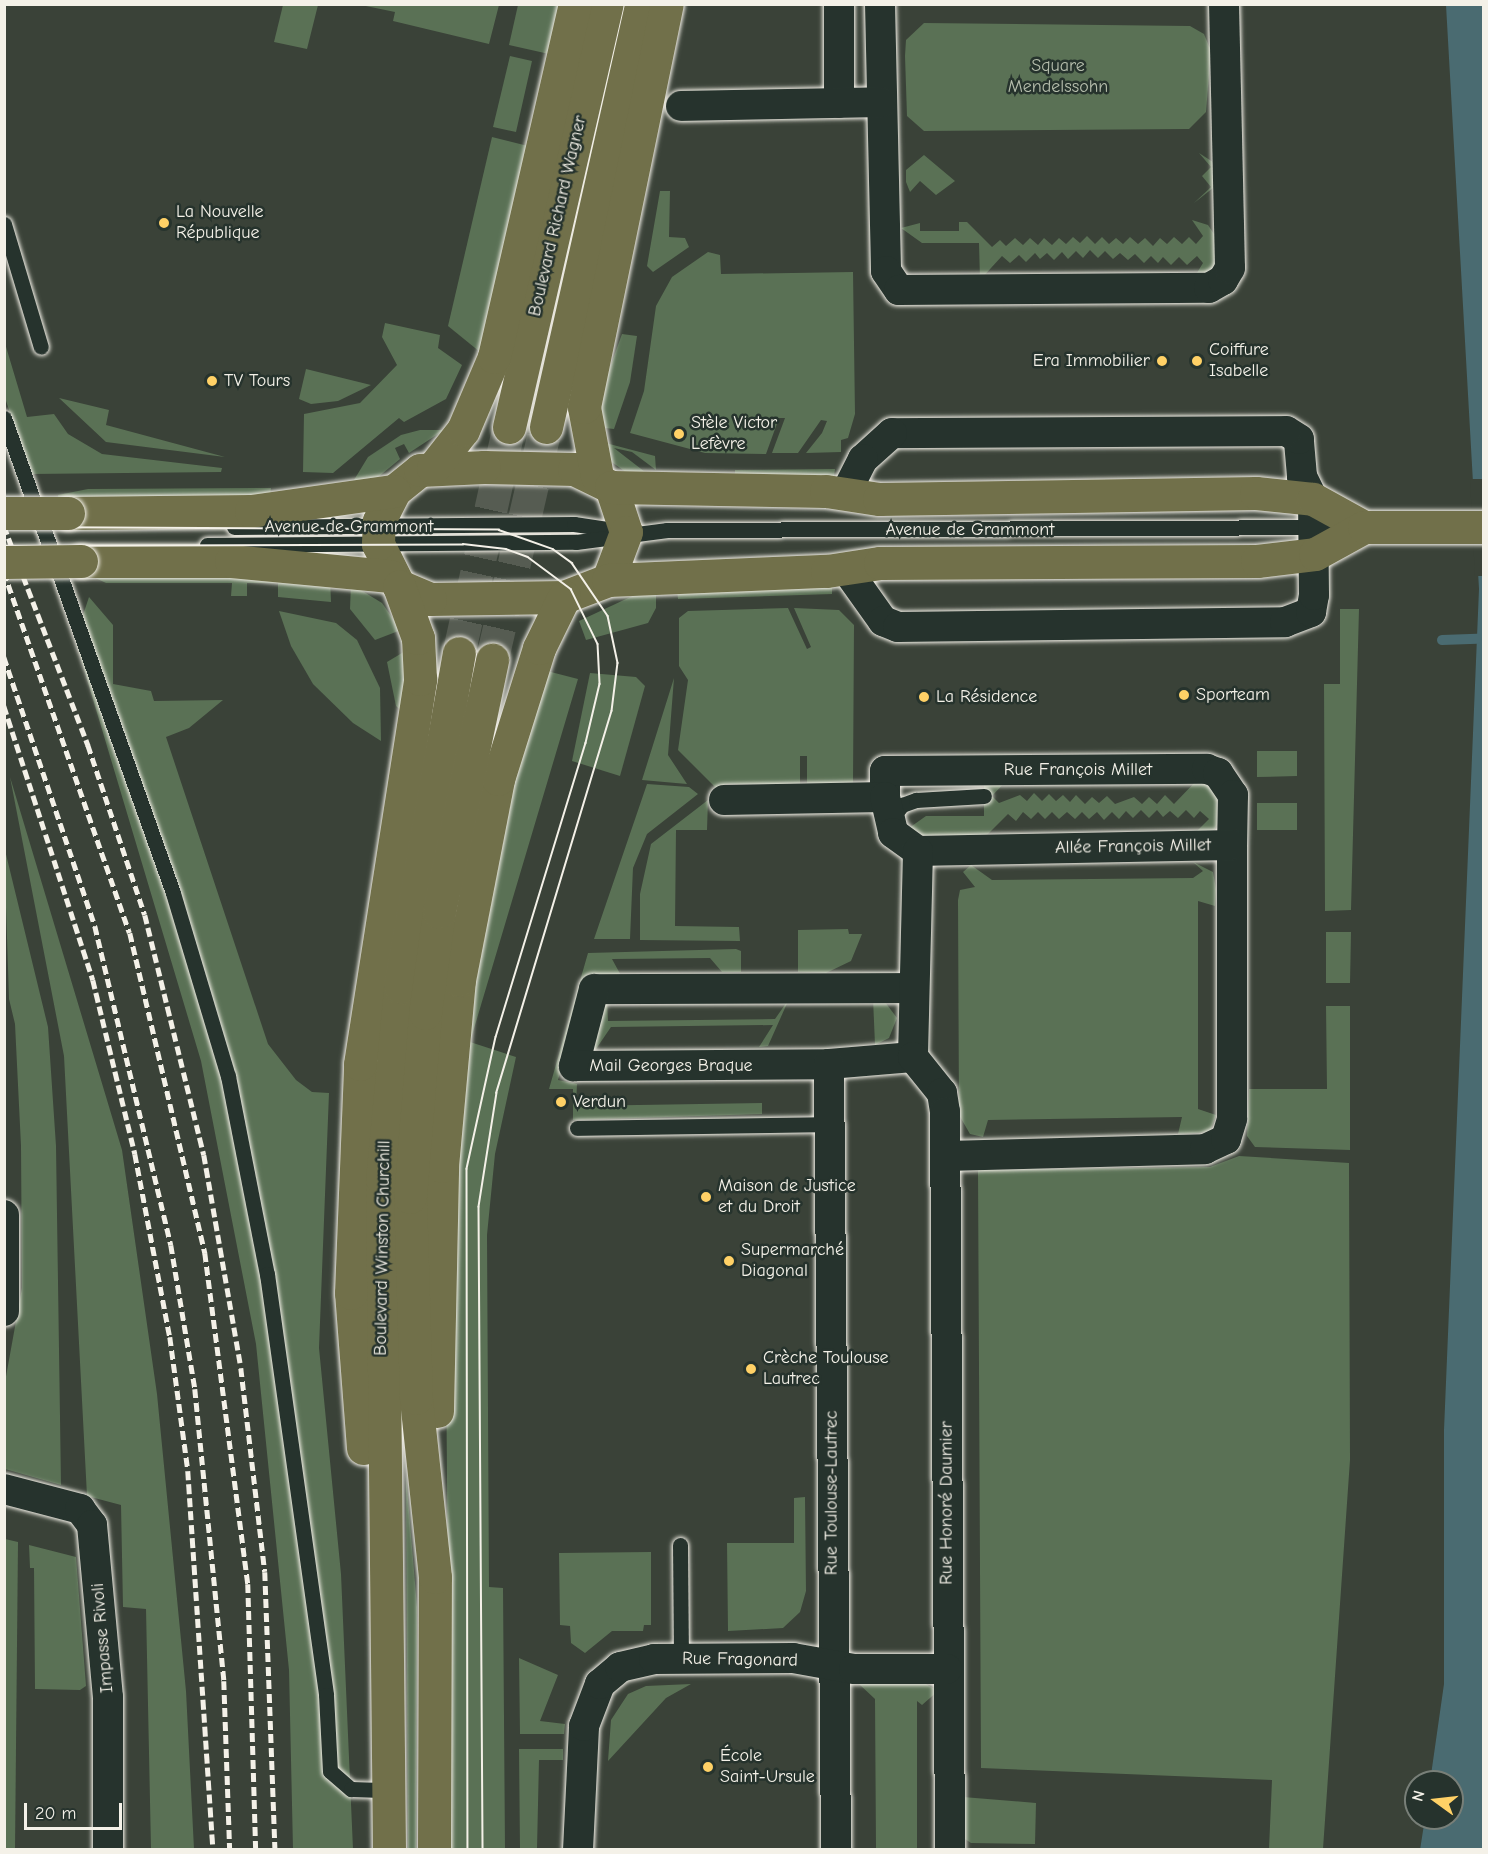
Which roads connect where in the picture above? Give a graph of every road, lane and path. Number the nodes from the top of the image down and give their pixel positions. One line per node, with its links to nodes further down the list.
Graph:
1 (575, 4): 17 (main road)
2 (607, 4): 15 (main road, Boulevard Richard Wagner)
3 (641, 4): 16 (main road, Boulevard Richard Wagner)
4 (668, 4): 11 (main road)
5 (839, 4): 8 (street)
6 (880, 4): 9 (street)
7 (1224, 4): 9 (street)
8 (839, 102): 9 (street); 10 (street)
9 (881, 102)
10 (681, 106): 11 (lane)
11 (643, 109): 18 (main road)
12 (4, 224): 13 (lane)
13 (41, 347)
14 (4, 418): 56 (lane)
15 (509, 427)
16 (546, 427)
17 (433, 468): 18 (main road, Avenue de Grammont); 19 (main road)
18 (604, 482): 20 (main road, Avenue de Grammont); 26 (main road)
19 (393, 491): 22 (main road, Avenue de Grammont); 27 (main road)
20 (846, 492): 23 (main road, Avenue de Grammont); 23 (street)
21 (4, 513): 22 (main road, Avenue de Grammont, bridge)
22 (70, 519): 27 (lane, Avenue de Grammont)
23 (1314, 527): 24 (main road, Avenue de Grammont); 24 (main road, Avenue de Grammont); 26 (lane, Avenue de Grammont); 30 (main road, Avenue de Grammont); 30 (street)
24 (1364, 527): 25 (main road, Avenue de Grammont)
25 (1484, 527)
26 (626, 532): 27 (lane, Avenue de Grammont); 31 (main road)
27 (378, 536): 28 (lane, Avenue de Grammont); 32 (main road)
28 (79, 553): 29 (main road, Avenue de Grammont, bridge); 32 (main road, Avenue de Grammont)
29 (4, 562)
30 (846, 569): 31 (main road, Avenue de Grammont)
31 (608, 580): 33 (main road, Avenue de Grammont)
32 (394, 581): 33 (main road, Avenue de Grammont); 52 (main road)
33 (564, 597): 51 (main road)
34 (459, 653): 52 (main road, Boulevard Winston Churchill)
35 (492, 660): 51 (main road, Boulevard Winston Churchill)
36 (984, 796): 38 (lane)
37 (724, 800): 38 (street)
38 (887, 809): 39 (street, Rue François Millet); 40 (street)
39 (1232, 845): 40 (street, Allée François Millet); 46 (street, Allée François Millet)
40 (918, 850): 41 (street)
41 (912, 988): 42 (street); 43 (street, Mail Georges Braque)
42 (913, 1057): 43 (street, Mail Georges Braque); 46 (street)
43 (829, 1064): 44 (street, Rue Toulouse-Lautrec)
44 (829, 1124): 45 (lane); 54 (street, Rue Toulouse-Lautrec)
45 (577, 1128)
46 (946, 1156): 55 (street, Rue Honoré Daumier)
47 (4, 1215): 48 (street)
48 (4, 1311)
49 (4, 1489): 57 (street, Impasse Rivoli)
50 (680, 1545): 53 (lane)
51 (435, 1577): 59 (main road, Boulevard Winston Churchill)
52 (386, 1603): 56 (main road, Boulevard Winston Churchill)
53 (681, 1659): 54 (street, Rue Fragonard); 60 (street, Rue Fragonard)
54 (834, 1666): 55 (street, Rue Fragonard); 61 (street, Rue Toulouse-Lautrec)
55 (947, 1669): 62 (street, Rue Honoré Daumier)
56 (389, 1790): 58 (main road, Boulevard Winston Churchill)
57 (108, 1850)
58 (389, 1850)
59 (434, 1850)
60 (578, 1850)
61 (836, 1850)
62 (950, 1850)

